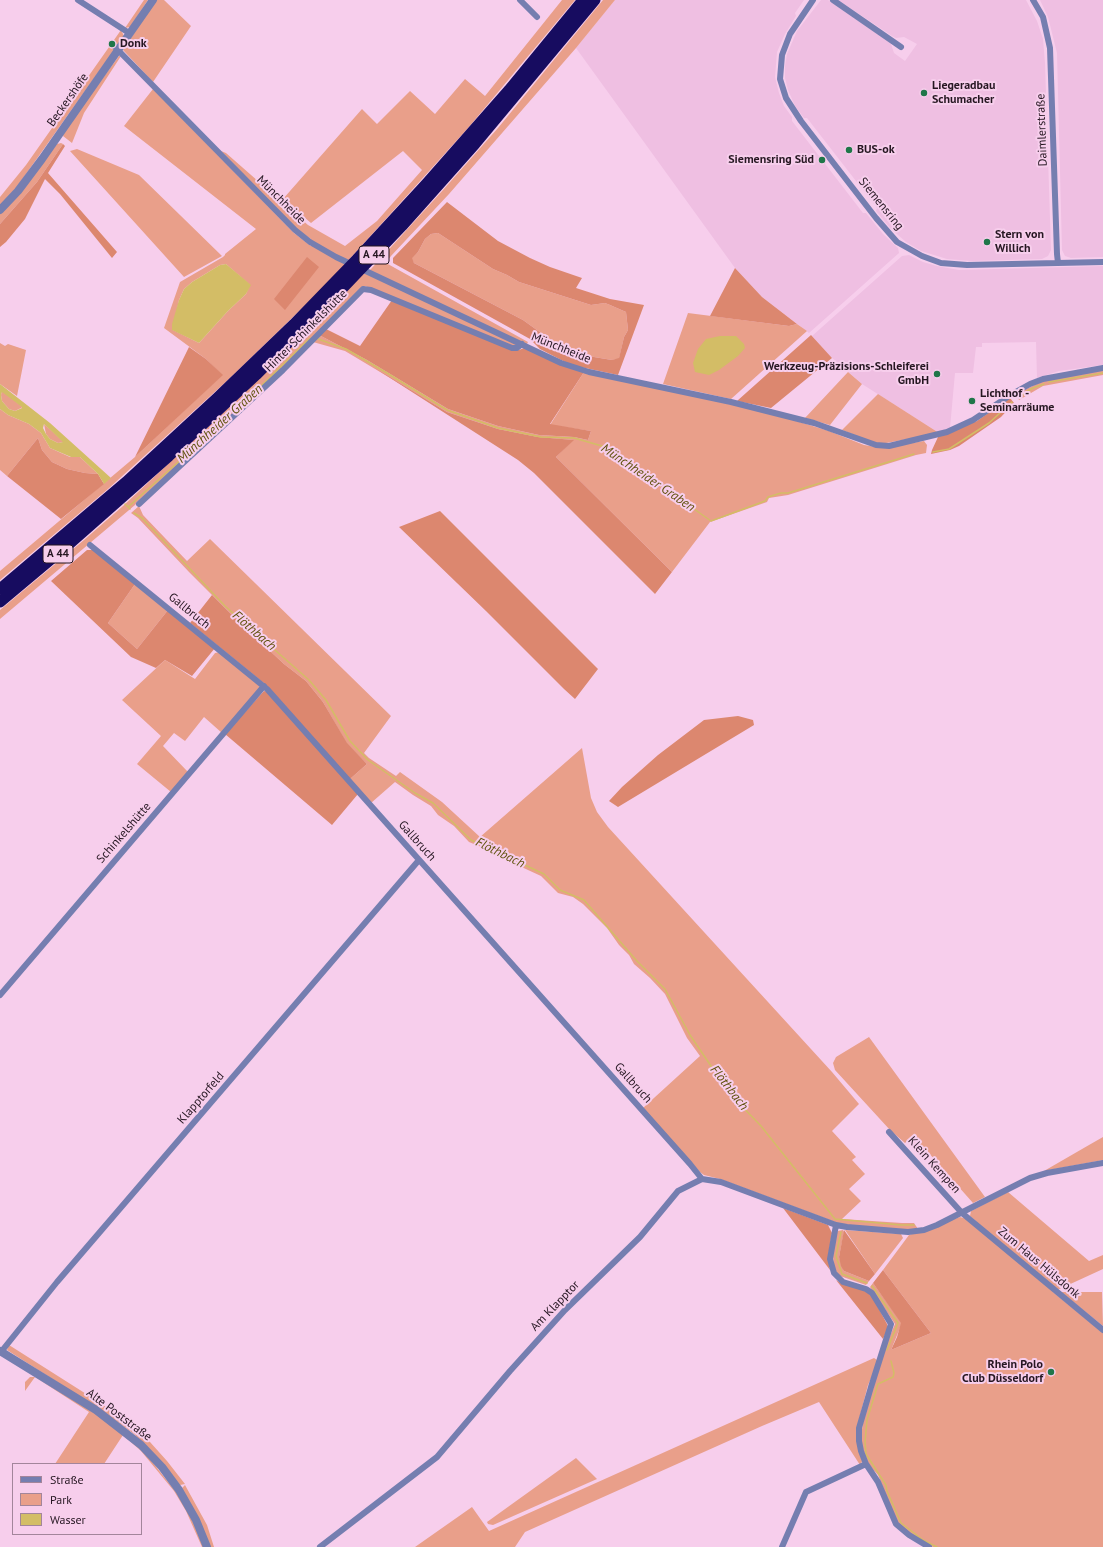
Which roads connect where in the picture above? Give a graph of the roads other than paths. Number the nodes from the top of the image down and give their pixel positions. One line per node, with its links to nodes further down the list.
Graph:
1 (78, 0): 10 (street)
2 (153, 0): 10 (street, Beckershöfe)
3 (520, 0): 9 (street)
4 (583, 0): 18 (highway, A 44)
5 (595, 0): 18 (highway, A 44)
6 (813, 0): 15 (street, Siemensring)
7 (833, 0): 11 (street)
8 (1033, 0): 15 (street, Daimlerstraße)
9 (537, 17)
10 (129, 33): 12 (street, Beckershöfe)
11 (901, 47)
12 (116, 48): 13 (street, Beckershöfe); 16 (street, Münchheide)
13 (0, 210)
14 (1103, 262): 15 (street, Siemensring)
15 (1058, 263)
16 (522, 344): 17 (street, Münchheide); 20 (street, Hinter Schinkelshütte)
17 (1103, 368)
18 (129, 486): 19 (highway, A 44)
19 (111, 502): 22 (highway, A 44); 23 (highway, A 44)
20 (139, 504)
21 (90, 545): 24 (street, Gallbruch)
22 (0, 589)
23 (0, 602)
24 (264, 686): 25 (street, Gallbruch); 26 (street, Schinkelshütte)
25 (419, 860): 29 (street, Gallbruch); 33 (street, Klapptorfeld)
26 (0, 995)
27 (889, 1132): 30 (street, Klein Kempen)
28 (1103, 1163): 30 (street)
29 (702, 1179): 31 (street); 36 (street, Am Klapptor)
30 (962, 1213): 31 (street); 32 (street, Zum Haus Hülsdonk)
31 (836, 1225): 34 (street)
32 (1103, 1330)
33 (0, 1352): 35 (street, Alte Poststraße)
34 (866, 1464): 37 (street); 38 (street)
35 (207, 1547)
36 (320, 1547)
37 (782, 1547)
38 (929, 1547)

